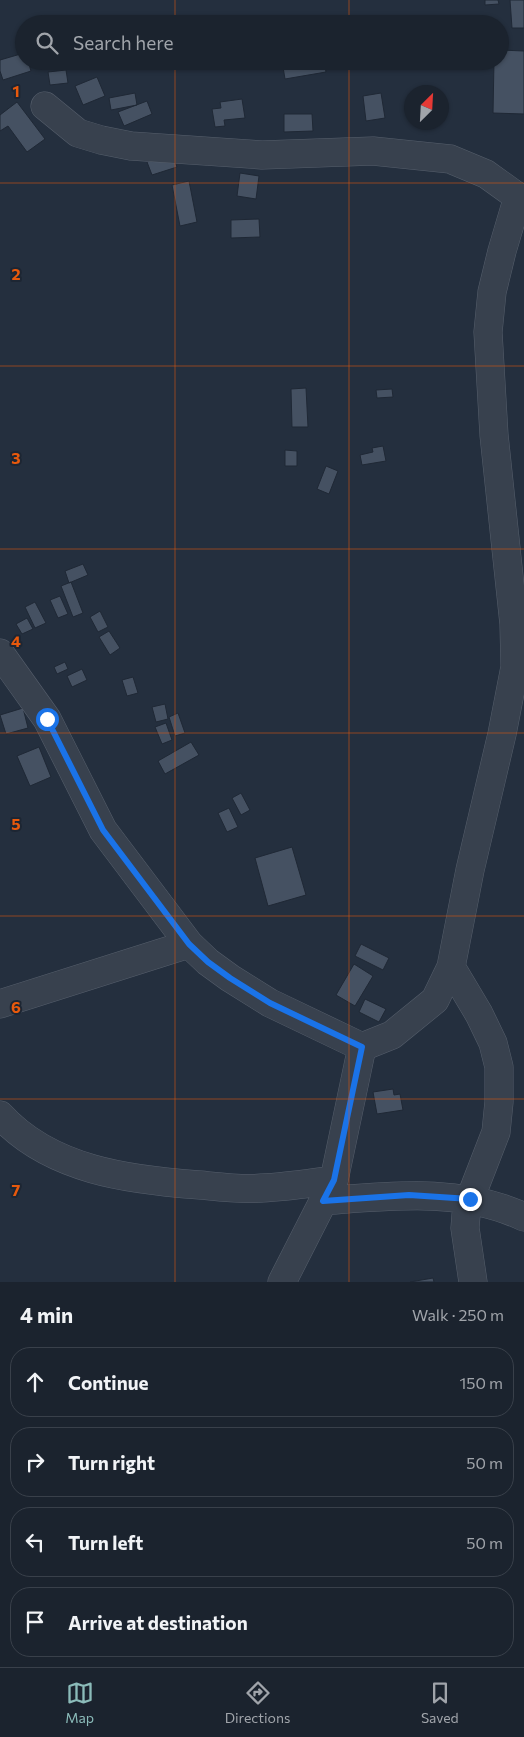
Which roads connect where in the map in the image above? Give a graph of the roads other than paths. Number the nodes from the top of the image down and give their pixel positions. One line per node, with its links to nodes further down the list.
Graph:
1 (45, 106): 2 (street)
2 (521, 189): 5 (street)
3 (0, 653): 4 (street)
4 (189, 944): 6 (street); 7 (street)
5 (450, 966): 7 (street); 10 (street)
6 (0, 1004)
7 (362, 1047): 9 (street)
8 (0, 1114): 9 (street)
9 (328, 1190): 10 (street); 12 (street)
10 (470, 1199): 11 (street); 13 (street)
11 (524, 1217)
12 (282, 1282)
13 (473, 1282)

